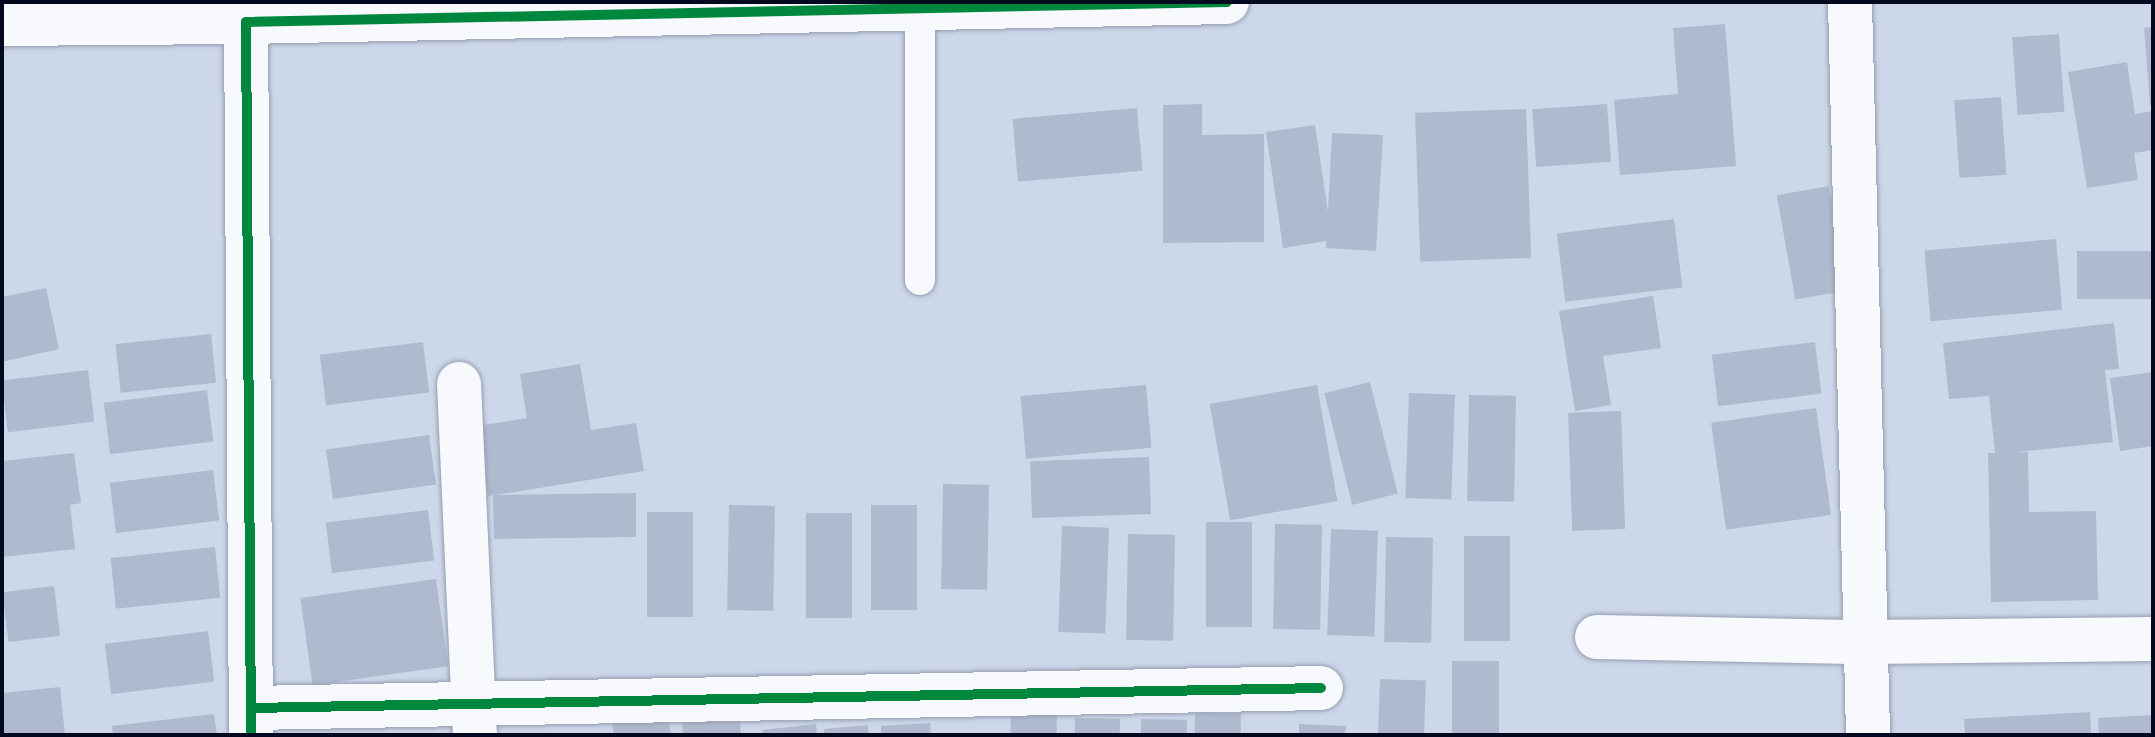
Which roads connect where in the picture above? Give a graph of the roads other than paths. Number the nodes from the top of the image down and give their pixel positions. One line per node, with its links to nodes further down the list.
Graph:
1 (1227, 2): 3 (street)
2 (1850, 2): 12 (street)
3 (920, 8): 4 (street); 8 (lane)
4 (532, 9): 5 (street)
5 (350, 11): 6 (street)
6 (246, 22): 7 (street); 15 (street)
7 (2, 24)
8 (920, 280)
9 (459, 384): 14 (street)
10 (1597, 637): 12 (street)
11 (2153, 639): 12 (street)
12 (1865, 642): 16 (street)
13 (1321, 688): 14 (street)
14 (476, 718): 15 (street)
15 (251, 722)
16 (1868, 735)

